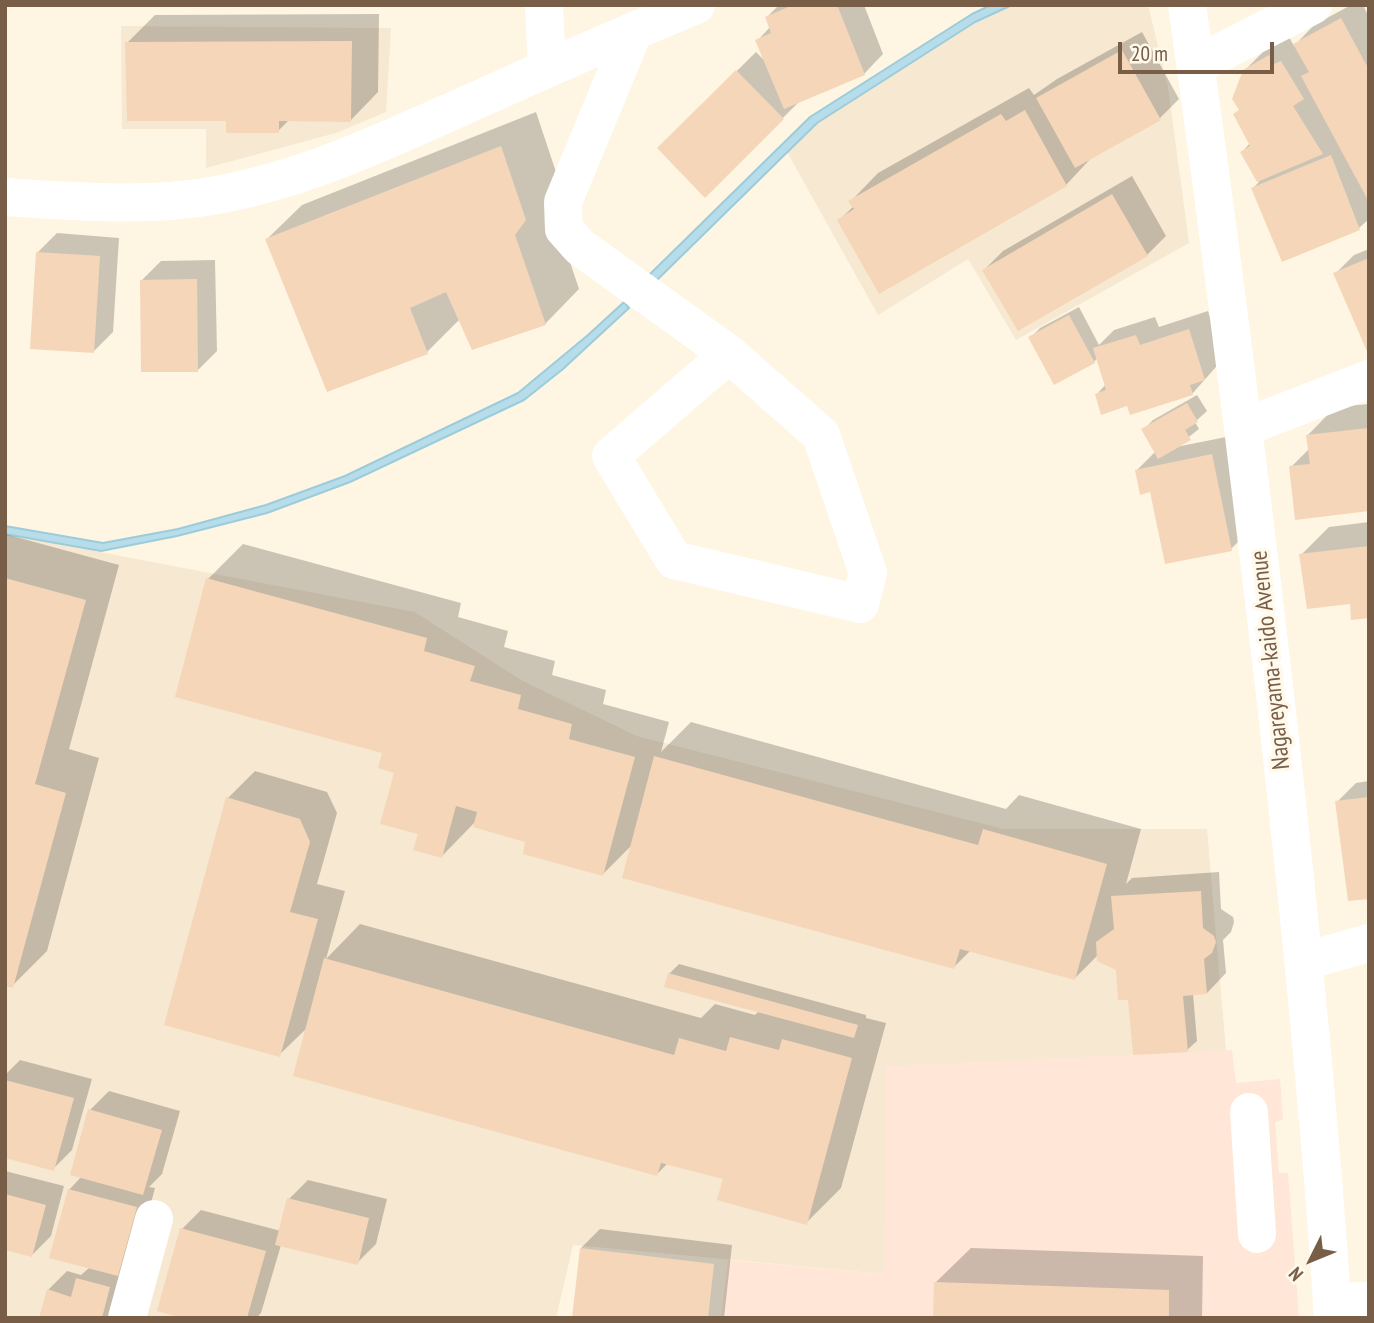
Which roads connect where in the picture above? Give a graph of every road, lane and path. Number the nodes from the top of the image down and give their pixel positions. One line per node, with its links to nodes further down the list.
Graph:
1 (544, 5): 7 (street)
2 (696, 5): 5 (street)
3 (1187, 5): 6 (street, Nagareyama-kaido Avenue)
4 (1313, 5): 6 (street)
5 (631, 32): 7 (street); 9 (street)
6 (1196, 65): 11 (street, Nagareyama-kaido Avenue)
7 (547, 68): 8 (street)
8 (5, 197)
9 (729, 354): 9 (street)
10 (1369, 379): 11 (street)
11 (1245, 427): 13 (street, Nagareyama-kaido Avenue)
12 (1369, 943): 13 (street)
13 (1305, 961): 17 (street, Nagareyama-kaido Avenue)
14 (1249, 1112): 16 (street)
15 (154, 1219): 18 (street)
16 (1257, 1234)
17 (1345, 1307)
18 (127, 1318)

